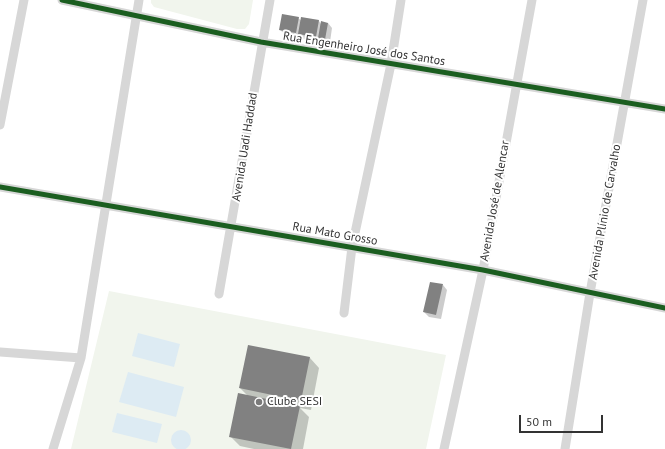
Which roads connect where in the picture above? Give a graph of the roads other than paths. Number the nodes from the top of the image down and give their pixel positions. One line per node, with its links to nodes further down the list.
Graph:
1 (24, 0): 14 (street)
2 (62, 0): 8 (street, Rua Engenheiro José dos Santos)
3 (139, 0): 8 (street)
4 (270, 0): 9 (street, Avenida Uadi Haddad)
5 (401, 0): 10 (street)
6 (532, 0): 11 (street, Avenida José de Alencar)
7 (643, 0): 12 (street, Avenida Plínio de Carvalho)
8 (136, 14): 9 (street, Rua Engenheiro José dos Santos); 16 (street)
9 (261, 42): 10 (street, Rua Engenheiro José dos Santos); 17 (street, Avenida Uadi Haddad)
10 (391, 64): 11 (street, Rua Engenheiro José dos Santos); 18 (street)
11 (517, 83): 12 (street, Rua Engenheiro José dos Santos); 19 (street, Avenida José de Alencar)
12 (624, 102): 13 (street, Rua Engenheiro José dos Santos); 20 (street, Avenida Plínio de Carvalho)
13 (665, 109)
14 (0, 125)
15 (0, 186): 16 (street, Rua Mato Grosso)
16 (107, 204): 17 (street, Rua Mato Grosso); 25 (street)
17 (232, 225): 18 (street, Rua Mato Grosso); 21 (street, Avenida Uadi Haddad)
18 (352, 247): 19 (street, Rua Mato Grosso); 23 (street)
19 (483, 270): 20 (street, Rua Mato Grosso); 27 (street, Avenida José de Alencar)
20 (590, 293): 22 (street, Rua Mato Grosso); 28 (street, Avenida Plínio de Carvalho)
21 (219, 294)
22 (665, 308)
23 (344, 313)
24 (0, 352): 25 (street)
25 (80, 358): 26 (street)
26 (53, 449)
27 (444, 449)
28 (565, 449)

